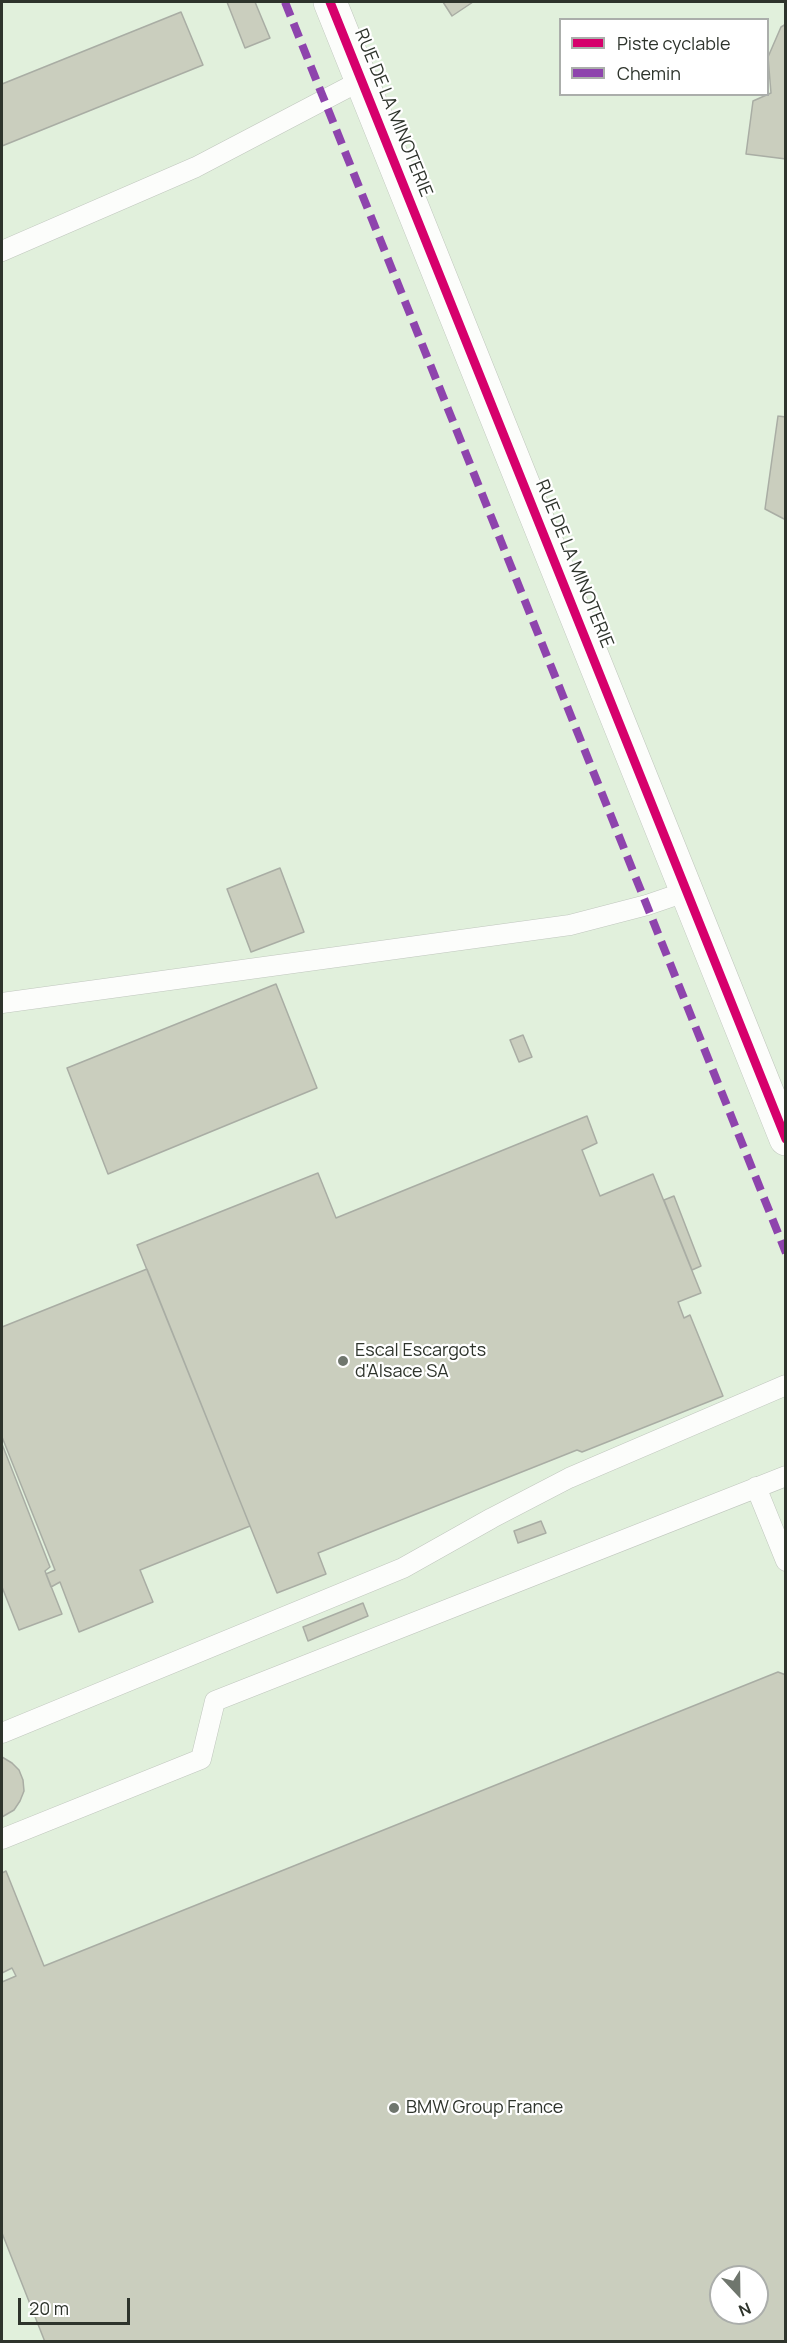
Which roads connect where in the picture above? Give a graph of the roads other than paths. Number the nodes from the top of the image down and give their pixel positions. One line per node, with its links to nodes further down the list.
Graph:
1 (330, 2): 2 (street, RUE DE LA MINOTERIE)
2 (362, 80): 3 (lane); 4 (street, RUE DE LA MINOTERIE)
3 (2, 251)
4 (688, 891): 5 (lane); 6 (street, RUE DE LA MINOTERIE)
5 (2, 1004)
6 (786, 1138)
7 (786, 1385): 11 (lane)
8 (786, 1476): 9 (lane)
9 (756, 1487): 10 (lane); 12 (lane)
10 (786, 1561)
11 (2, 1733)
12 (2, 1839)

